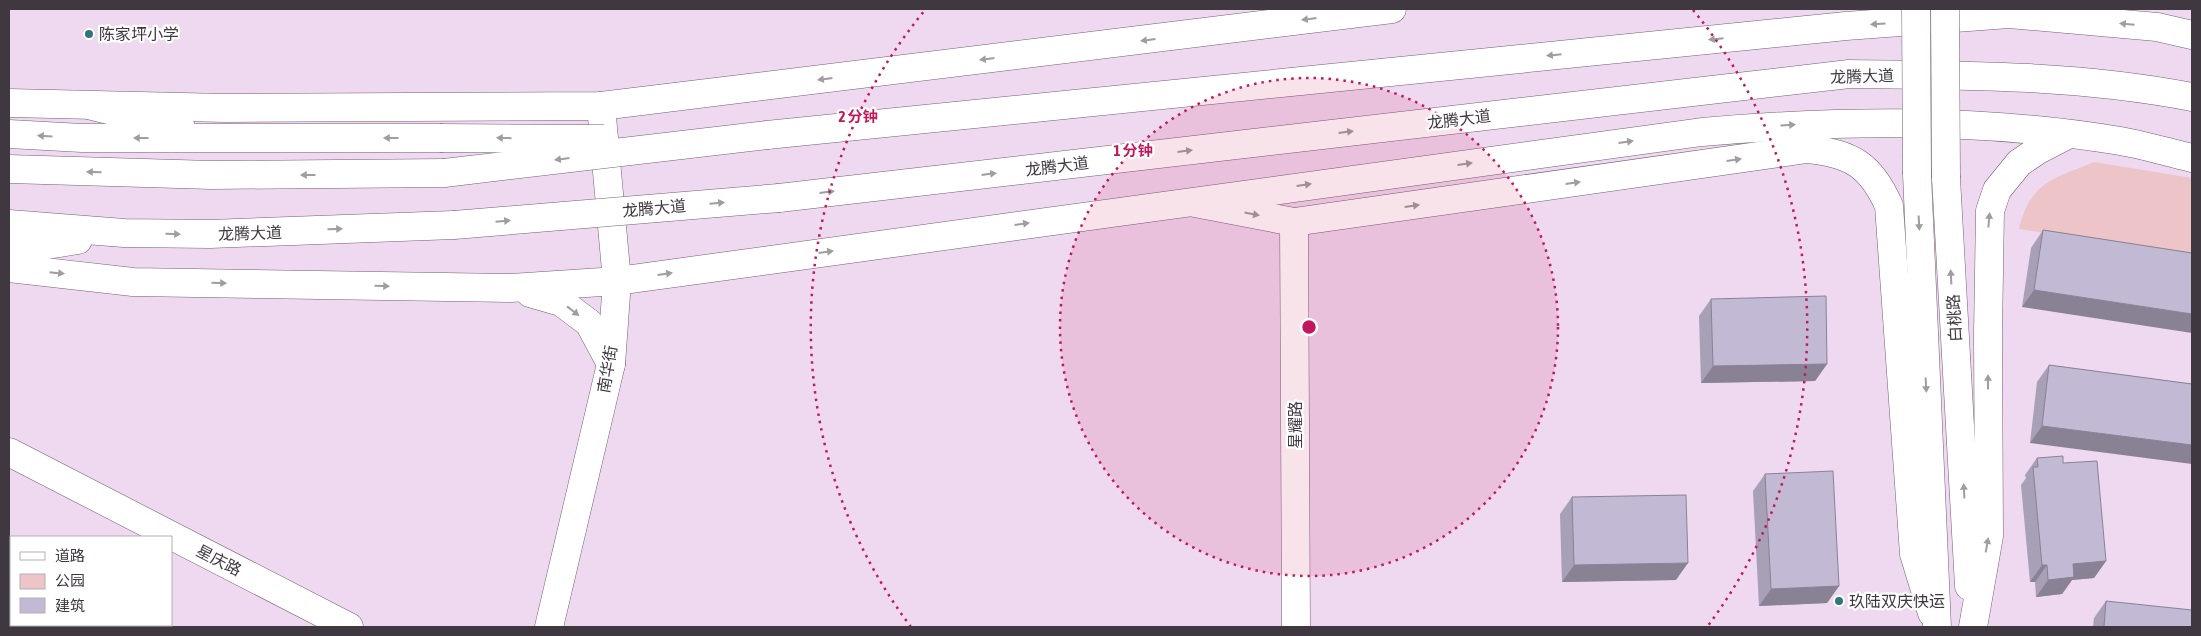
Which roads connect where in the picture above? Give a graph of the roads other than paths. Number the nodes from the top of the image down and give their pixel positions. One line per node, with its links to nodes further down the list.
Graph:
1 (1392, 9): 10 (main road, one-way to 10)
2 (1916, 9): 30 (main road, 白桃路, one-way to 30, bridge)
3 (1945, 9): 31 (main road, 白桃路, one-way to 3, bridge)
4 (2192, 33): 14 (main road, one-way to 14, bridge)
5 (2141, 87): 6 (main road, 龙腾大道); 8 (main road); 20 (main road, 龙腾大道, one-way to 5, bridge)
6 (2192, 97)
7 (9, 103): 9 (main road)
8 (2192, 104)
9 (92, 106): 10 (main road); 13 (main road)
10 (601, 106): 23 (main road, 南华街)
11 (9, 134): 13 (main road, one-way to 11)
12 (2069, 134): 15 (main road); 17 (main road, one-way to 12); 31 (main road, one-way to 12)
13 (218, 138): 14 (main road, one-way to 13, bridge)
14 (710, 140): 16 (main road, one-way to 16, bridge)
15 (2192, 158)
16 (9, 169)
17 (1187, 201): 18 (main road, one-way to 18); 23 (main road, one-way to 17)
18 (1294, 222): 29 (main road, 星耀路); 30 (main road, one-way to 30)
19 (9, 224): 20 (main road, 龙腾大道)
20 (124, 233): 21 (main road)
21 (9, 251)
22 (9, 268): 24 (main road, one-way to 24)
23 (617, 281): 24 (main road); 25 (main road, 南华街)
24 (512, 288): 25 (main road, one-way to 25)
25 (611, 364): 28 (main road, 南华街)
26 (9, 452): 27 (main road, 星庆路)
27 (349, 627)
28 (548, 627)
29 (1296, 627)
30 (1937, 627)
31 (1972, 627)

